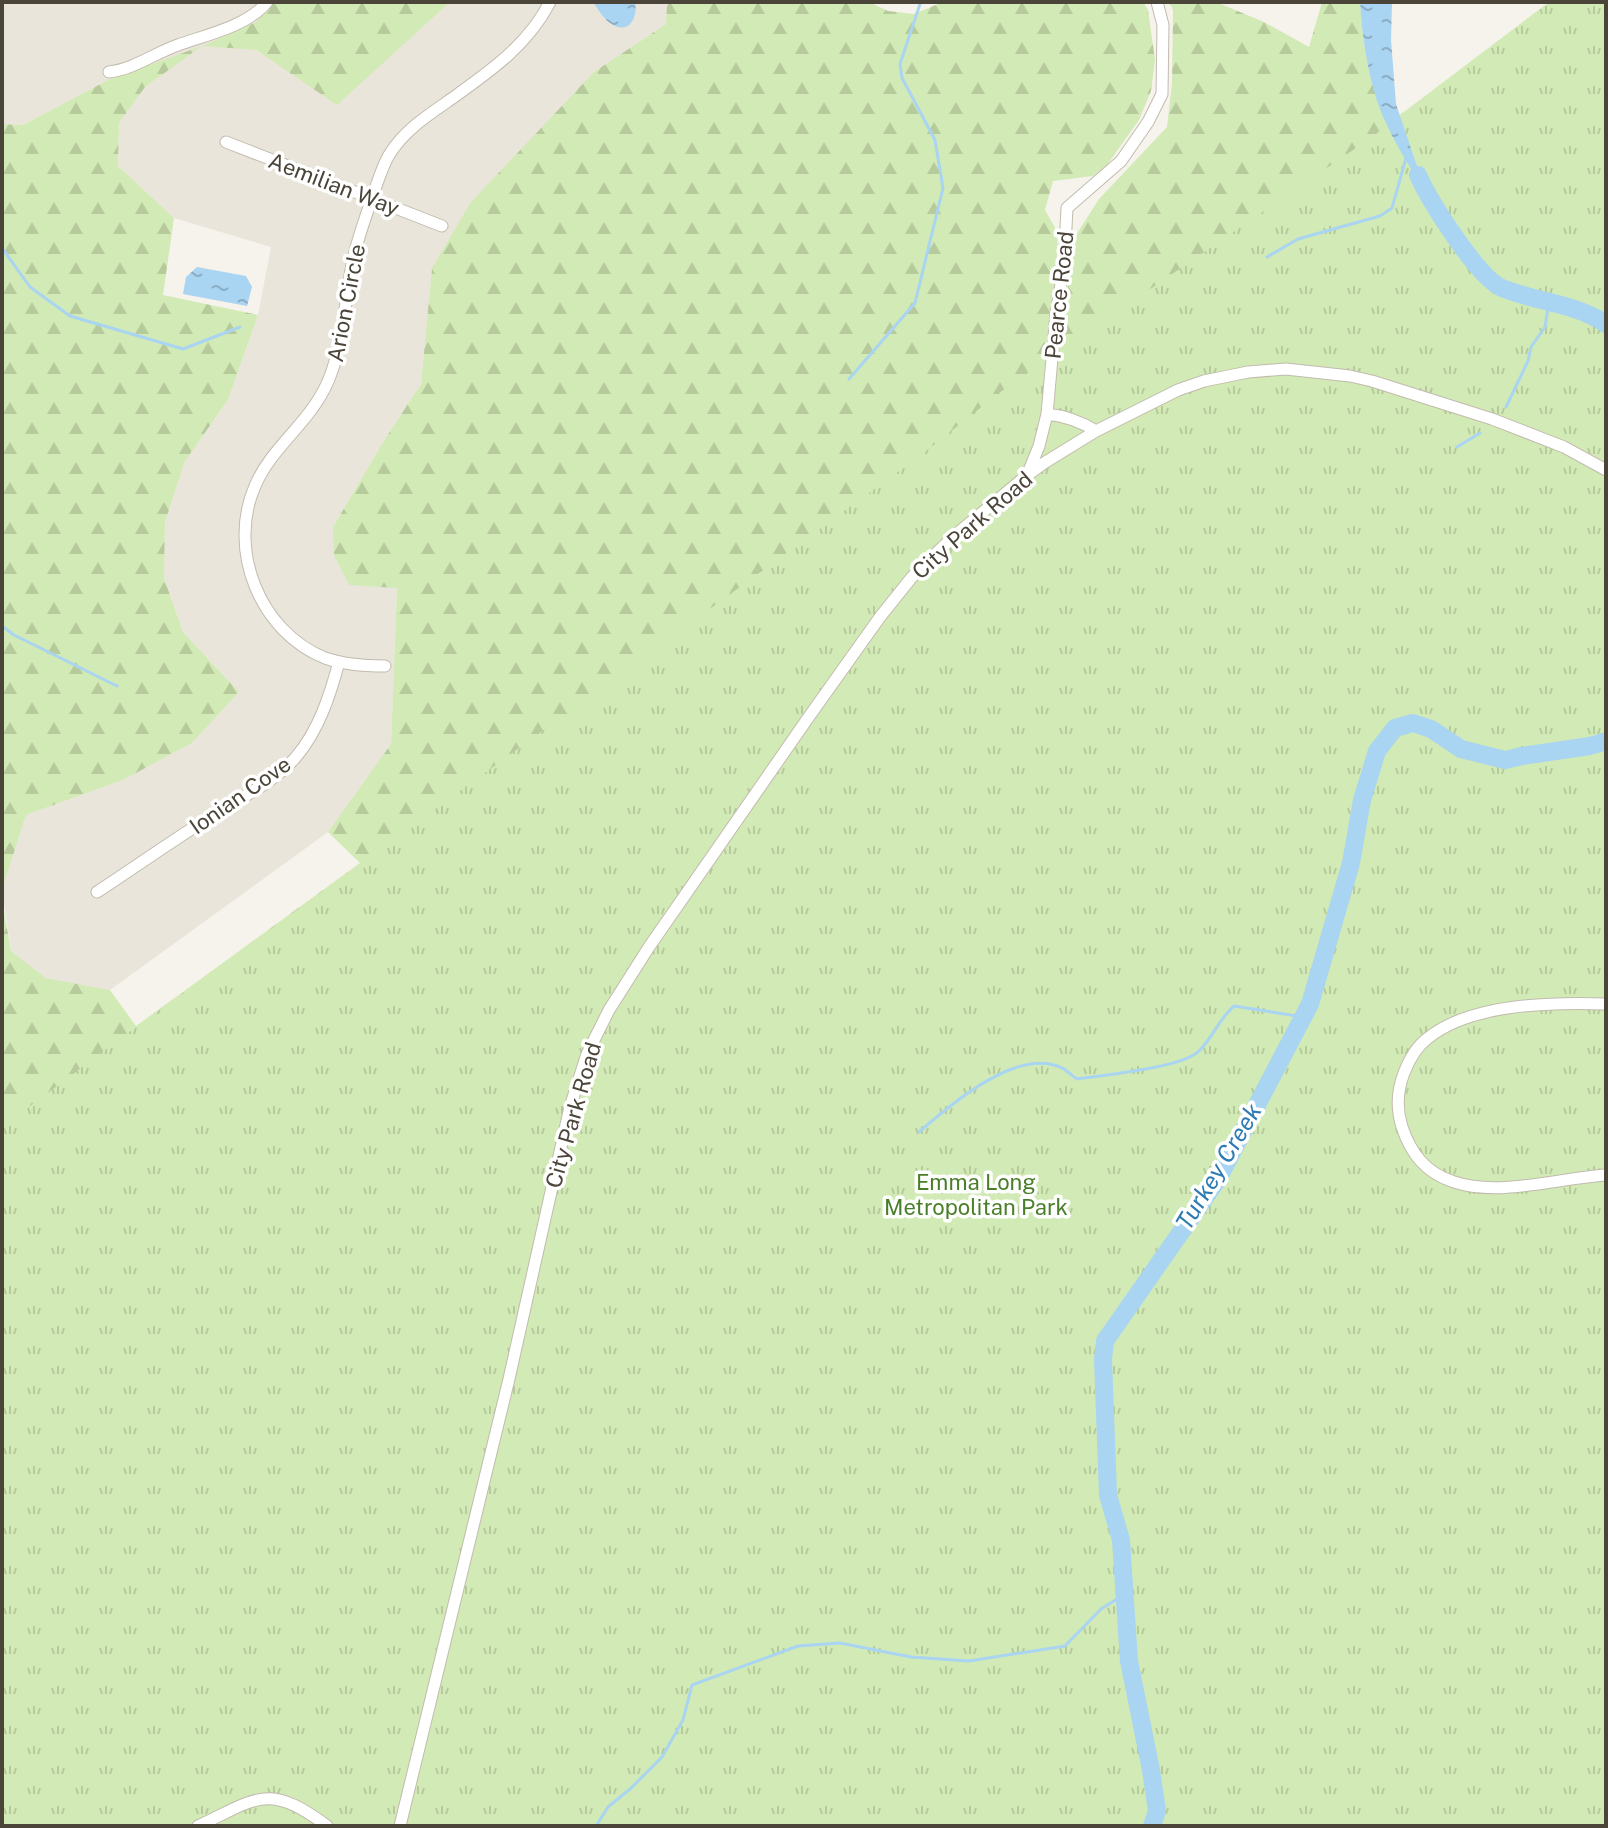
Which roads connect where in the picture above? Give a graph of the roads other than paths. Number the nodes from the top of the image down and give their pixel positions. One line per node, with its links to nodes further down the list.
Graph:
1 (267, 2): 4 (street)
2 (550, 2): 6 (street, Arion Circle)
3 (1157, 2): 8 (street, Pearce Road)
4 (109, 72)
5 (226, 142): 6 (street, Aemilian Way)
6 (372, 198): 7 (street, Aemilian Way); 12 (street, Arion Circle)
7 (442, 226)
8 (1047, 414): 9 (street); 11 (street, Pearce Road)
9 (1096, 431): 10 (street, City Park Road); 11 (street, City Park Road)
10 (1606, 470)
11 (1025, 477): 19 (street, City Park Road)
12 (339, 662): 13 (street, Arion Circle); 14 (street, Ionian Cove)
13 (385, 666)
14 (97, 892)
15 (1606, 1004): 16 (street)
16 (1606, 1175)
17 (198, 1826): 18 (street)
18 (327, 1826)
19 (400, 1826)

